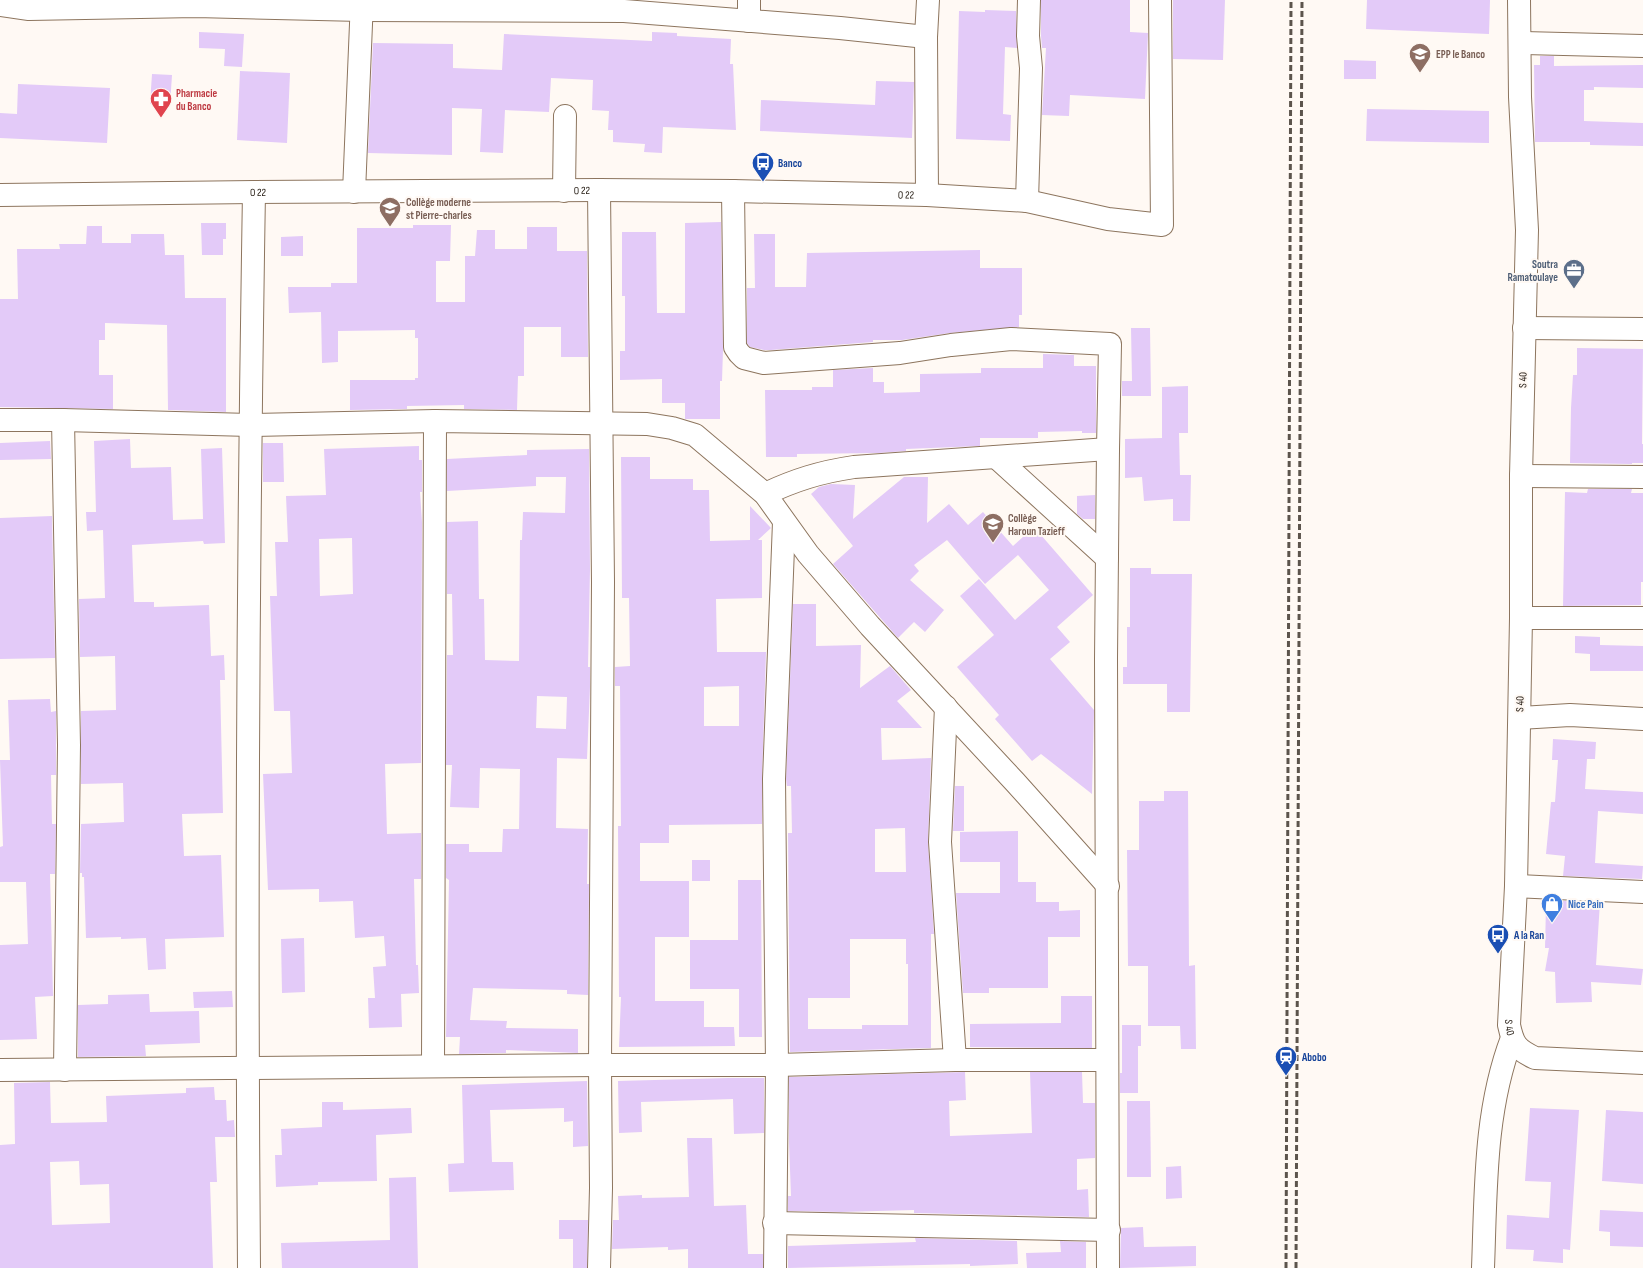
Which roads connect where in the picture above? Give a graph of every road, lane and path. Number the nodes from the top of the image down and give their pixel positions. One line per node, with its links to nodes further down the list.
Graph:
1 (928, 0): 8 (street)
2 (1029, 0): 19 (street)
3 (1160, 0): 19 (street, O 22)
4 (1519, 0): 9 (street, S 40)
5 (0, 5): 6 (street)
6 (361, 5): 7 (street); 16 (street)
7 (749, 10): 8 (street)
8 (926, 37): 18 (street)
9 (1520, 43): 10 (street); 20 (street, S 40)
10 (1643, 46)
11 (565, 116): 13 (street)
12 (600, 190): 13 (street, O 22); 14 (street, O 22); 25 (street)
13 (564, 191): 16 (street, O 22)
14 (733, 191): 18 (street, O 22); 27 (street)
15 (254, 192): 16 (street, O 22); 17 (street, O 22); 26 (street)
16 (354, 192)
17 (0, 195)
18 (927, 195): 19 (street, O 22)
19 (1028, 201)
20 (1524, 328): 21 (street); 29 (street, S 40)
21 (1643, 329)
22 (0, 420): 23 (street)
23 (63, 420): 26 (street); 51 (street)
24 (435, 422): 25 (street); 26 (street); 48 (street)
25 (602, 424): 31 (street); 46 (street)
26 (250, 425): 49 (street)
27 (1108, 449): 28 (street); 33 (street)
28 (996, 457): 31 (street); 33 (street)
29 (1521, 476): 30 (street); 34 (street, S 40)
30 (1643, 477)
31 (765, 494): 32 (street)
32 (784, 522): 36 (street); 47 (street)
33 (1107, 558): 39 (street)
34 (1521, 618): 35 (street); 37 (street, S 40)
35 (1643, 618)
36 (946, 708): 39 (street); 43 (street)
37 (1520, 718): 38 (street); 40 (street, S 40)
38 (1643, 719)
39 (1108, 886): 44 (street)
40 (1516, 886): 41 (street); 42 (street, S 40)
41 (1643, 892)
42 (1512, 1038): 45 (street, S 40); 58 (street)
43 (955, 1060): 44 (street); 47 (street)
44 (1107, 1060): 53 (street)
45 (1643, 1063)
46 (600, 1065): 47 (street); 48 (street); 55 (street)
47 (777, 1065): 52 (street)
48 (433, 1066): 49 (street)
49 (247, 1068): 51 (street); 54 (street)
50 (0, 1070): 51 (street)
51 (65, 1070)
52 (774, 1223): 53 (street); 56 (street)
53 (1109, 1230): 57 (street)
54 (249, 1268)
55 (599, 1268)
56 (775, 1268)
57 (1108, 1268)
58 (1484, 1268)

